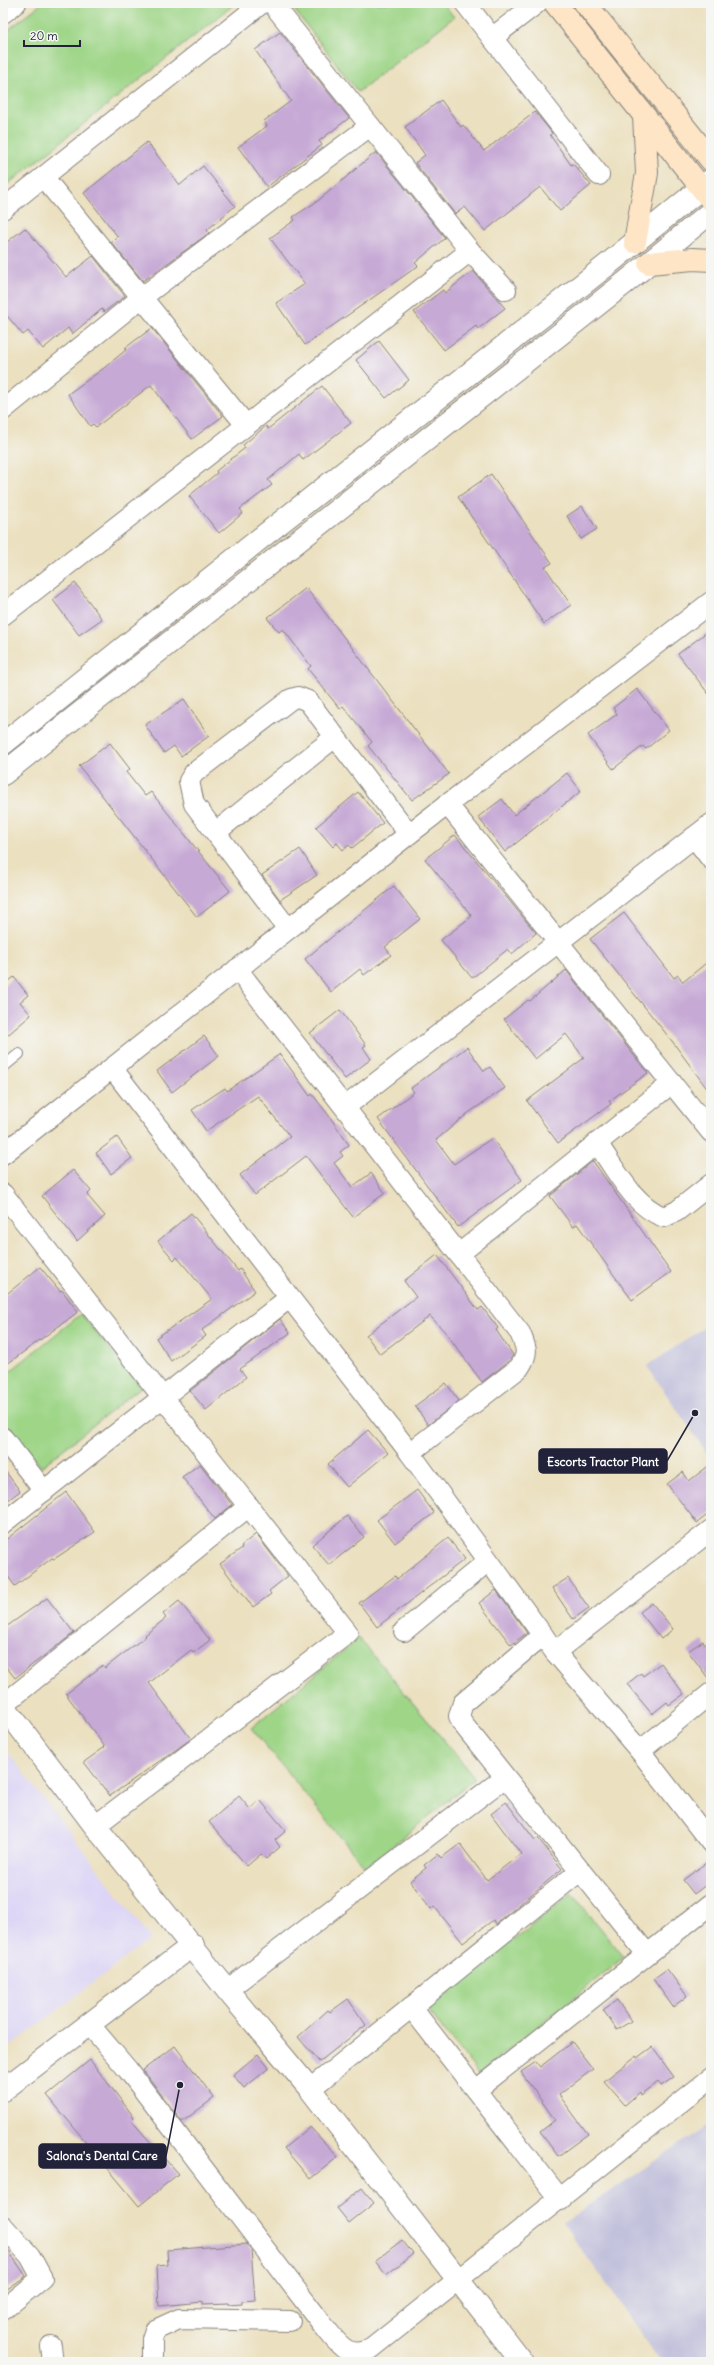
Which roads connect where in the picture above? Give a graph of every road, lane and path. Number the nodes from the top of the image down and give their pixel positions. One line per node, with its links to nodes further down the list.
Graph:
1 (16, 3): 8 (street)
2 (262, 3): 14 (street)
3 (272, 3): 11 (street)
4 (465, 3): 9 (street)
5 (536, 3): 9 (street)
6 (554, 3): 10 (main road)
7 (585, 3): 12 (main road)
8 (3, 13)
9 (492, 38): 13 (street)
10 (644, 116): 15 (main road); 18 (main road)
11 (370, 126): 19 (street); 25 (street)
12 (711, 160)
13 (599, 175)
14 (44, 178): 16 (street); 25 (street)
15 (708, 189): 18 (street)
16 (3, 209)
17 (711, 212): 21 (street)
18 (635, 242): 22 (street)
19 (470, 251): 23 (street); 28 (street)
20 (711, 260): 21 (main road)
21 (649, 263): 24 (street)
22 (597, 273): 24 (street); 26 (street)
23 (506, 290)
24 (612, 294): 29 (street)
25 (141, 298): 27 (street); 28 (street)
26 (425, 408): 29 (street); 33 (street)
27 (3, 410)
28 (246, 425): 31 (street)
29 (440, 429): 34 (street)
30 (711, 602): 35 (street)
31 (3, 615)
32 (335, 737): 37 (street); 37 (street); 38 (street)
33 (3, 744)
34 (3, 774)
35 (447, 804): 38 (street); 42 (street)
36 (711, 824): 39 (street)
37 (216, 832): 41 (street)
38 (409, 834): 41 (street)
39 (694, 837): 40 (street); 42 (street)
40 (711, 859)
41 (288, 929): 43 (street)
42 (559, 942): 47 (street); 48 (street)
43 (237, 970): 46 (street); 48 (street)
44 (19, 1054): 45 (lane)
45 (3, 1067)
46 (112, 1068): 51 (street); 55 (street)
47 (672, 1083): 49 (street); 50 (street)
48 (345, 1107): 54 (street)
49 (711, 1132)
50 (597, 1143): 52 (street); 54 (street)
51 (3, 1154)
52 (711, 1184)
53 (3, 1194): 56 (street)
54 (459, 1254): 58 (street)
55 (289, 1298): 56 (street); 58 (street)
56 (162, 1398): 59 (street); 60 (street)
57 (3, 1438): 59 (street)
58 (410, 1453): 63 (street)
59 (44, 1491): 61 (street)
60 (249, 1506): 68 (street); 71 (street)
61 (3, 1523)
62 (711, 1530): 66 (street)
63 (488, 1561): 64 (street); 65 (street)
64 (404, 1630)
65 (543, 1635): 66 (street); 70 (street)
66 (555, 1652): 69 (street)
67 (711, 1693): 69 (street)
68 (3, 1705): 71 (street)
69 (640, 1751): 72 (street)
70 (504, 1778): 73 (street); 77 (street)
71 (95, 1826): 75 (street)
72 (711, 1843)
73 (580, 1871): 76 (street); 78 (street)
74 (711, 1904): 76 (street)
75 (193, 1945): 77 (street); 79 (street)
76 (648, 1954): 83 (street)
77 (227, 1990): 81 (street)
78 (411, 2007): 81 (street); 83 (street)
79 (89, 2024): 82 (street); 86 (street)
80 (711, 2078): 84 (street)
81 (310, 2089): 86 (street)
82 (3, 2090)
83 (476, 2090): 84 (street)
84 (561, 2200): 86 (street)
85 (3, 2226): 87 (street)
86 (458, 2280): 90 (street)
87 (3, 2310)
88 (290, 2321): 89 (street)
89 (152, 2362)
90 (522, 2362)

